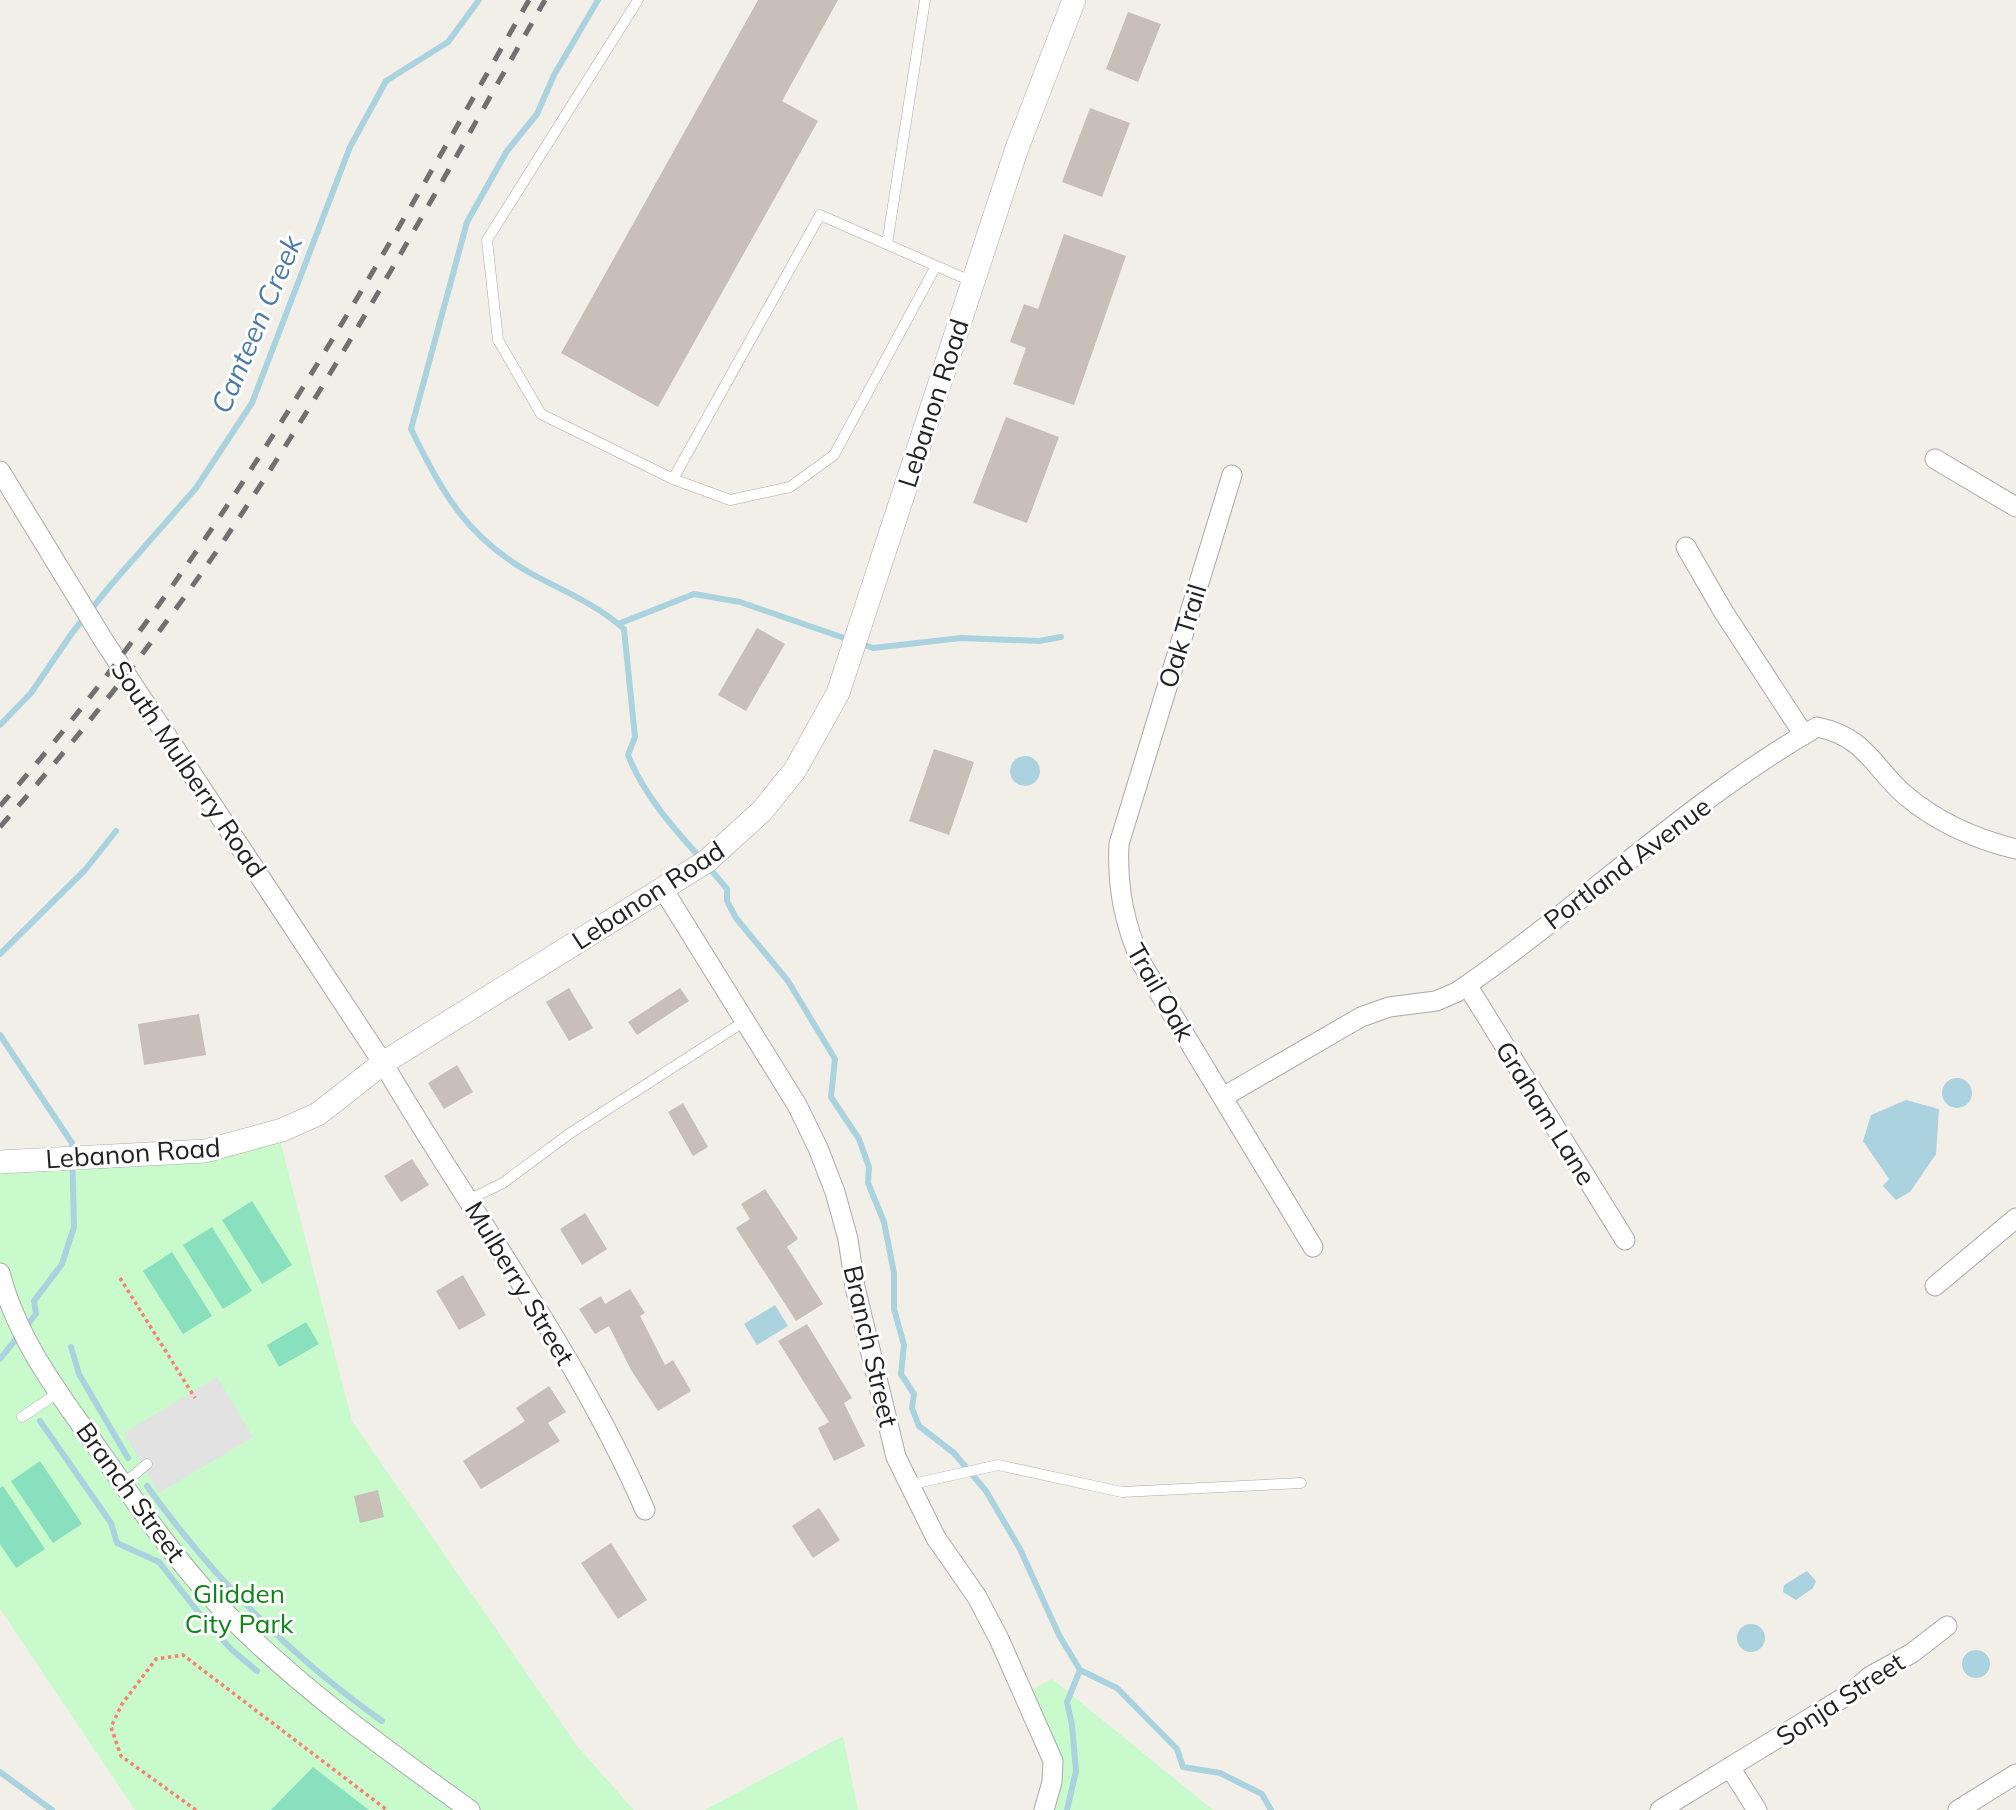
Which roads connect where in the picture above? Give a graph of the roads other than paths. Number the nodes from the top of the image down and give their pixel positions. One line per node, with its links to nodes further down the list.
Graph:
1 (638, 0): 10 (lane)
2 (925, 0): 4 (lane)
3 (1074, 0): 6 (street, Lebanon Road)
4 (887, 244): 5 (lane); 10 (lane)
5 (936, 266): 6 (lane); 10 (lane)
6 (973, 282): 16 (street, Lebanon Road)
7 (1935, 459): 11 (street)
8 (0, 471): 19 (street, South Mulberry Road)
9 (1232, 475): 14 (street, Oak Trail)
10 (673, 480)
11 (2016, 507)
12 (1686, 547): 13 (street)
13 (1804, 735): 15 (street, Portland Avenue); 17 (street, Portland Avenue)
14 (1133, 798): 20 (street, Trail Oak)
15 (2016, 849)
16 (663, 889): 18 (street, Branch Street); 19 (street, Lebanon Road)
17 (1467, 985): 20 (street, Portland Avenue); 24 (street, Graham Lane)
18 (745, 1021): 22 (lane); 33 (street, Branch Street)
19 (383, 1063): 21 (street, Lebanon Road); 22 (street, Mulberry Street)
20 (1223, 1097): 25 (street)
21 (0, 1162)
22 (470, 1199): 34 (street, Mulberry Street)
23 (2016, 1218): 27 (street)
24 (1625, 1240)
25 (1313, 1247)
26 (0, 1273): 28 (street, Branch Street)
27 (1935, 1286)
28 (58, 1393): 29 (lane); 32 (street, Branch Street)
29 (22, 1417)
30 (147, 1464): 32 (lane)
31 (1301, 1483): 33 (lane)
32 (123, 1484): 38 (street, Branch Street)
33 (908, 1485): 39 (street, Branch Street)
34 (645, 1510)
35 (1947, 1626): 36 (street, Sonja Street)
36 (1731, 1769): 40 (street, Sonja Street); 41 (street)
37 (2016, 1774): 42 (street)
38 (470, 1810)
39 (1044, 1810)
40 (1660, 1810)
41 (1757, 1810)
42 (1958, 1810)

